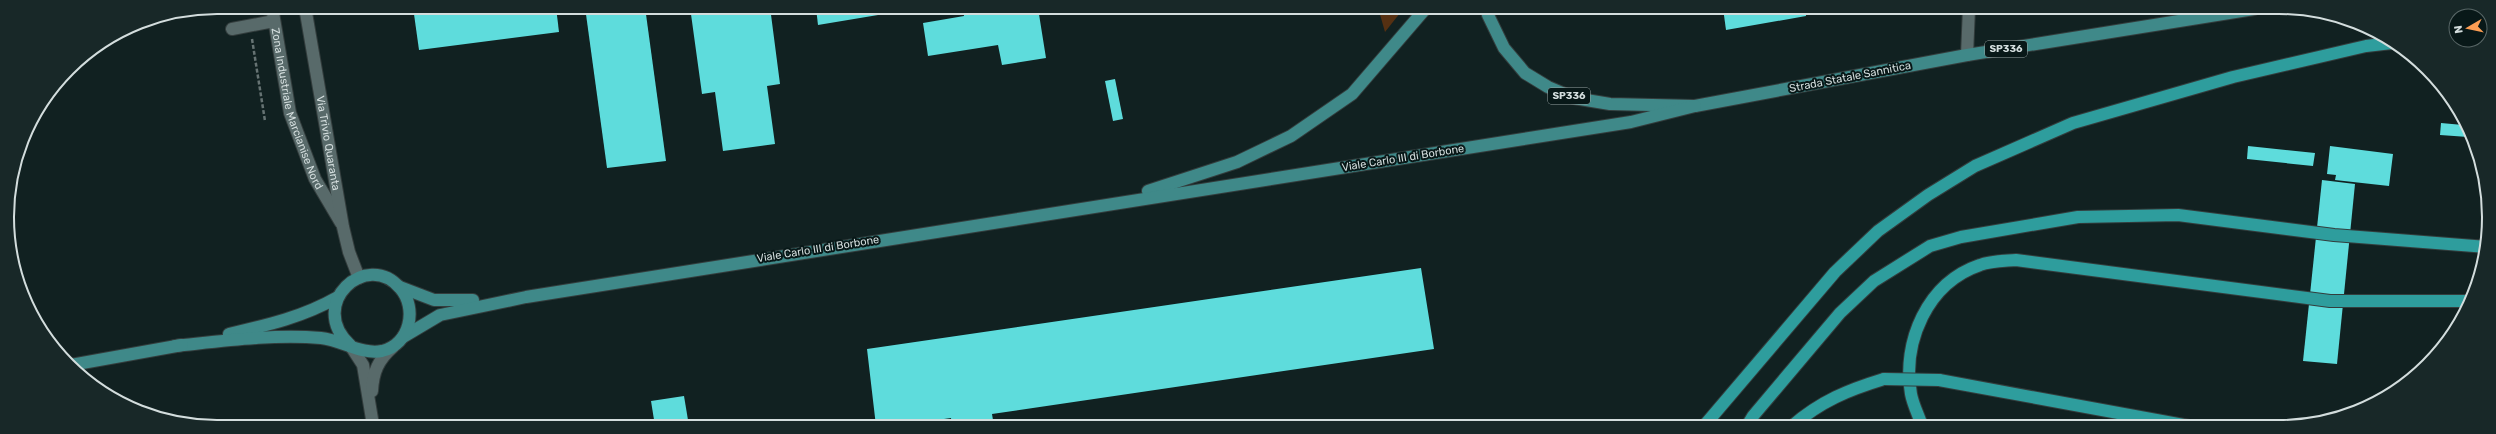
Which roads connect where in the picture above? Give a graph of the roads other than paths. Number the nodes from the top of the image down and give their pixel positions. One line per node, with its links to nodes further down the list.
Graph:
1 (273, 14): 7 (street, Zona Industriale Marcianise Nord)
2 (306, 14): 13 (street, Via Trivio Quaranta)
3 (1421, 14): 12 (main road, Viale Carlo III di Borbone / SP336)
4 (1488, 14): 11 (main road, Strada Statale Sannitica / SP336)
5 (1969, 14): 10 (street)
6 (2223, 14): 10 (main road, Strada Statale Sannitica / SP336)
7 (274, 21): 8 (street); 13 (street, Zona Industriale Marcianise Nord)
8 (232, 29)
9 (2385, 44): 26 (highway)
10 (1967, 55): 11 (main road, Strada Statale Sannitica / SP336)
11 (1695, 106): 12 (main road, Viale Carlo III di Borbone / SP336)
12 (1110, 203): 18 (main road, Viale Carlo III di Borbone / SP336)
13 (343, 227): 15 (street, Via Trivio Quaranta)
14 (2480, 246): 27 (highway)
15 (359, 278): 16 (main road, Viale Carlo III di Borbone / SP336); 17 (main road, Viale Carlo III di Borbone / SP336)
16 (400, 287): 18 (main road, Viale Carlo III di Borbone / SP336); 20 (main road)
17 (338, 297): 21 (main road); 22 (main road, Viale Carlo III di Borbone / SP336)
18 (526, 297): 20 (main road, Viale Carlo III di Borbone / SP336)
19 (2464, 302): 29 (highway)
20 (398, 341): 21 (main road, Viale Carlo III di Borbone / SP336); 24 (street)
21 (350, 345): 22 (main road, Viale Carlo III di Borbone / SP336); 24 (street)
22 (175, 346): 23 (main road, Viale Carlo III di Borbone / SP336)
23 (76, 364)
24 (370, 408): 25 (street)
25 (372, 420)
26 (1709, 420)
27 (1751, 420)
28 (1799, 420): 30 (highway, bridge)
29 (1920, 420)
30 (2156, 420)

